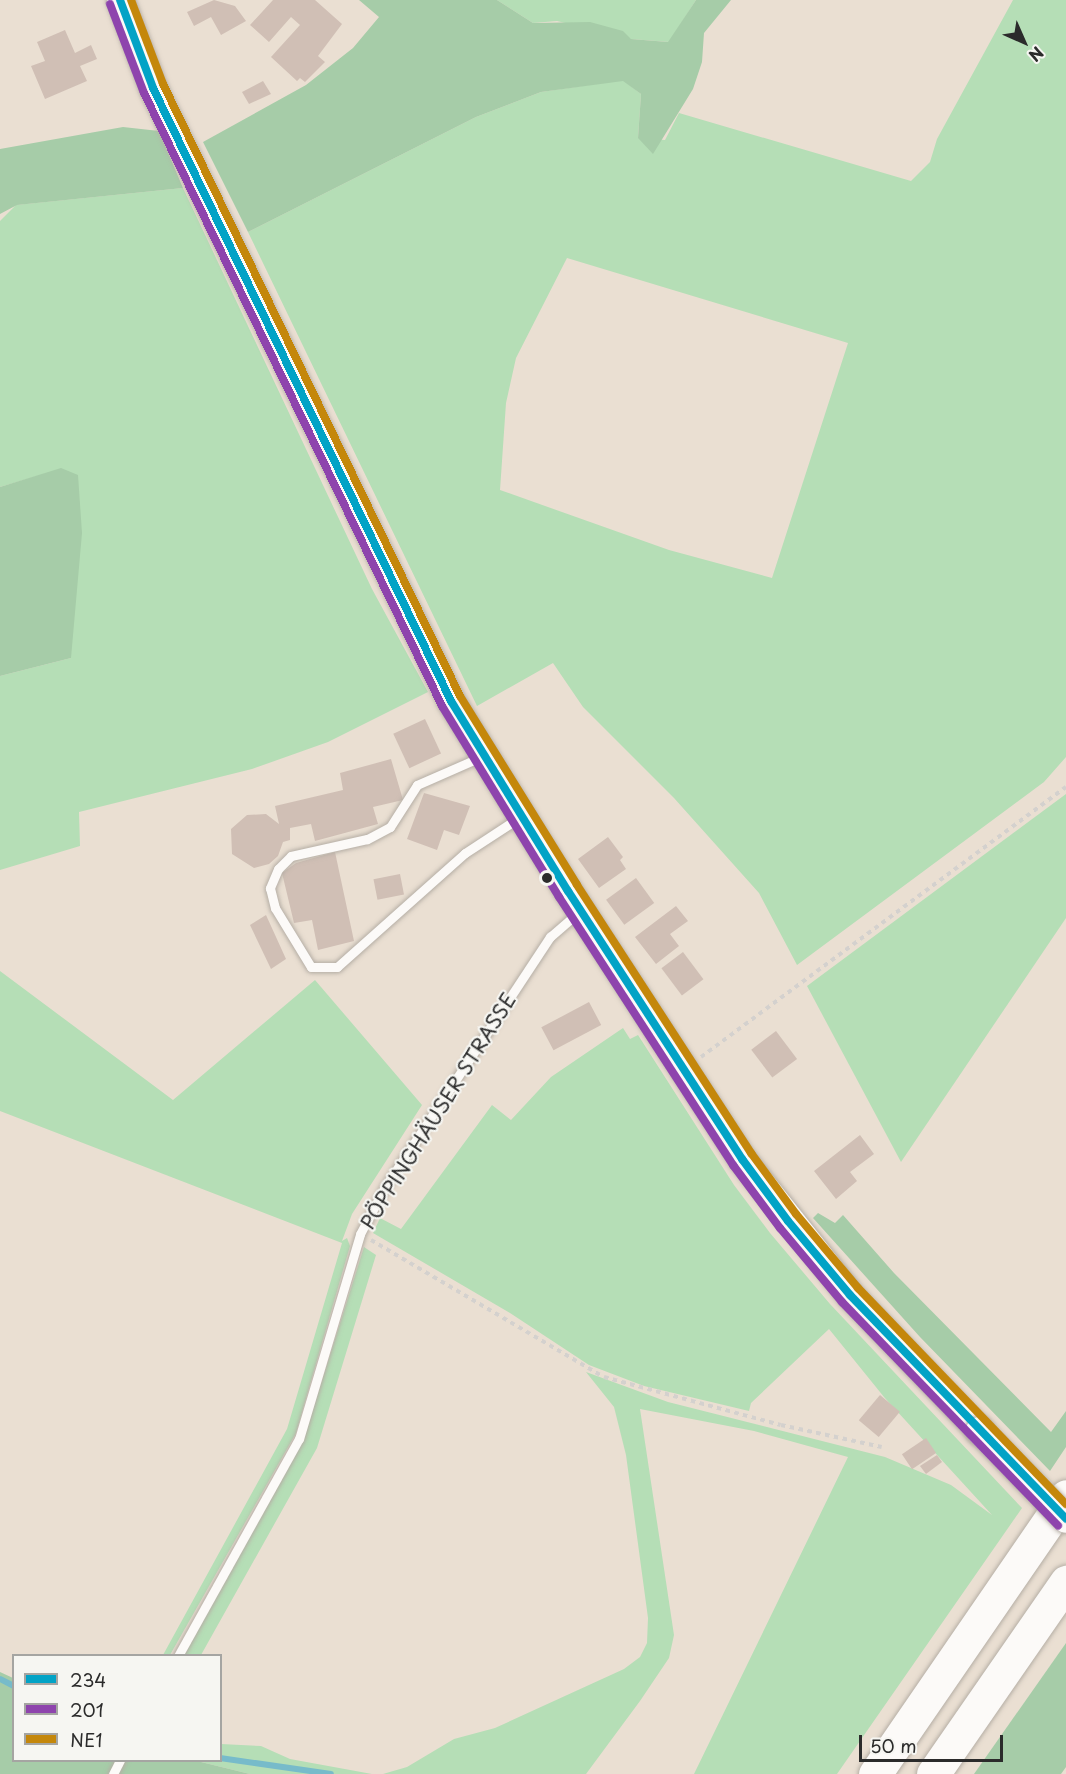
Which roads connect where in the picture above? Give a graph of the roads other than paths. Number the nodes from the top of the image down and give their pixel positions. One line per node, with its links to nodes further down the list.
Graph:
1 (120, 0): 2 (street)
2 (484, 756): 3 (street); 3 (lane)
3 (522, 816): 4 (street)
4 (581, 911): 6 (street, bridge); 8 (lane, PÖPPINGHÄUSER STRASSE)
5 (1066, 1496): 9 (highway)
6 (1066, 1519)
7 (1066, 1582): 10 (highway)
8 (179, 1654)
9 (875, 1774)
10 (933, 1774)

